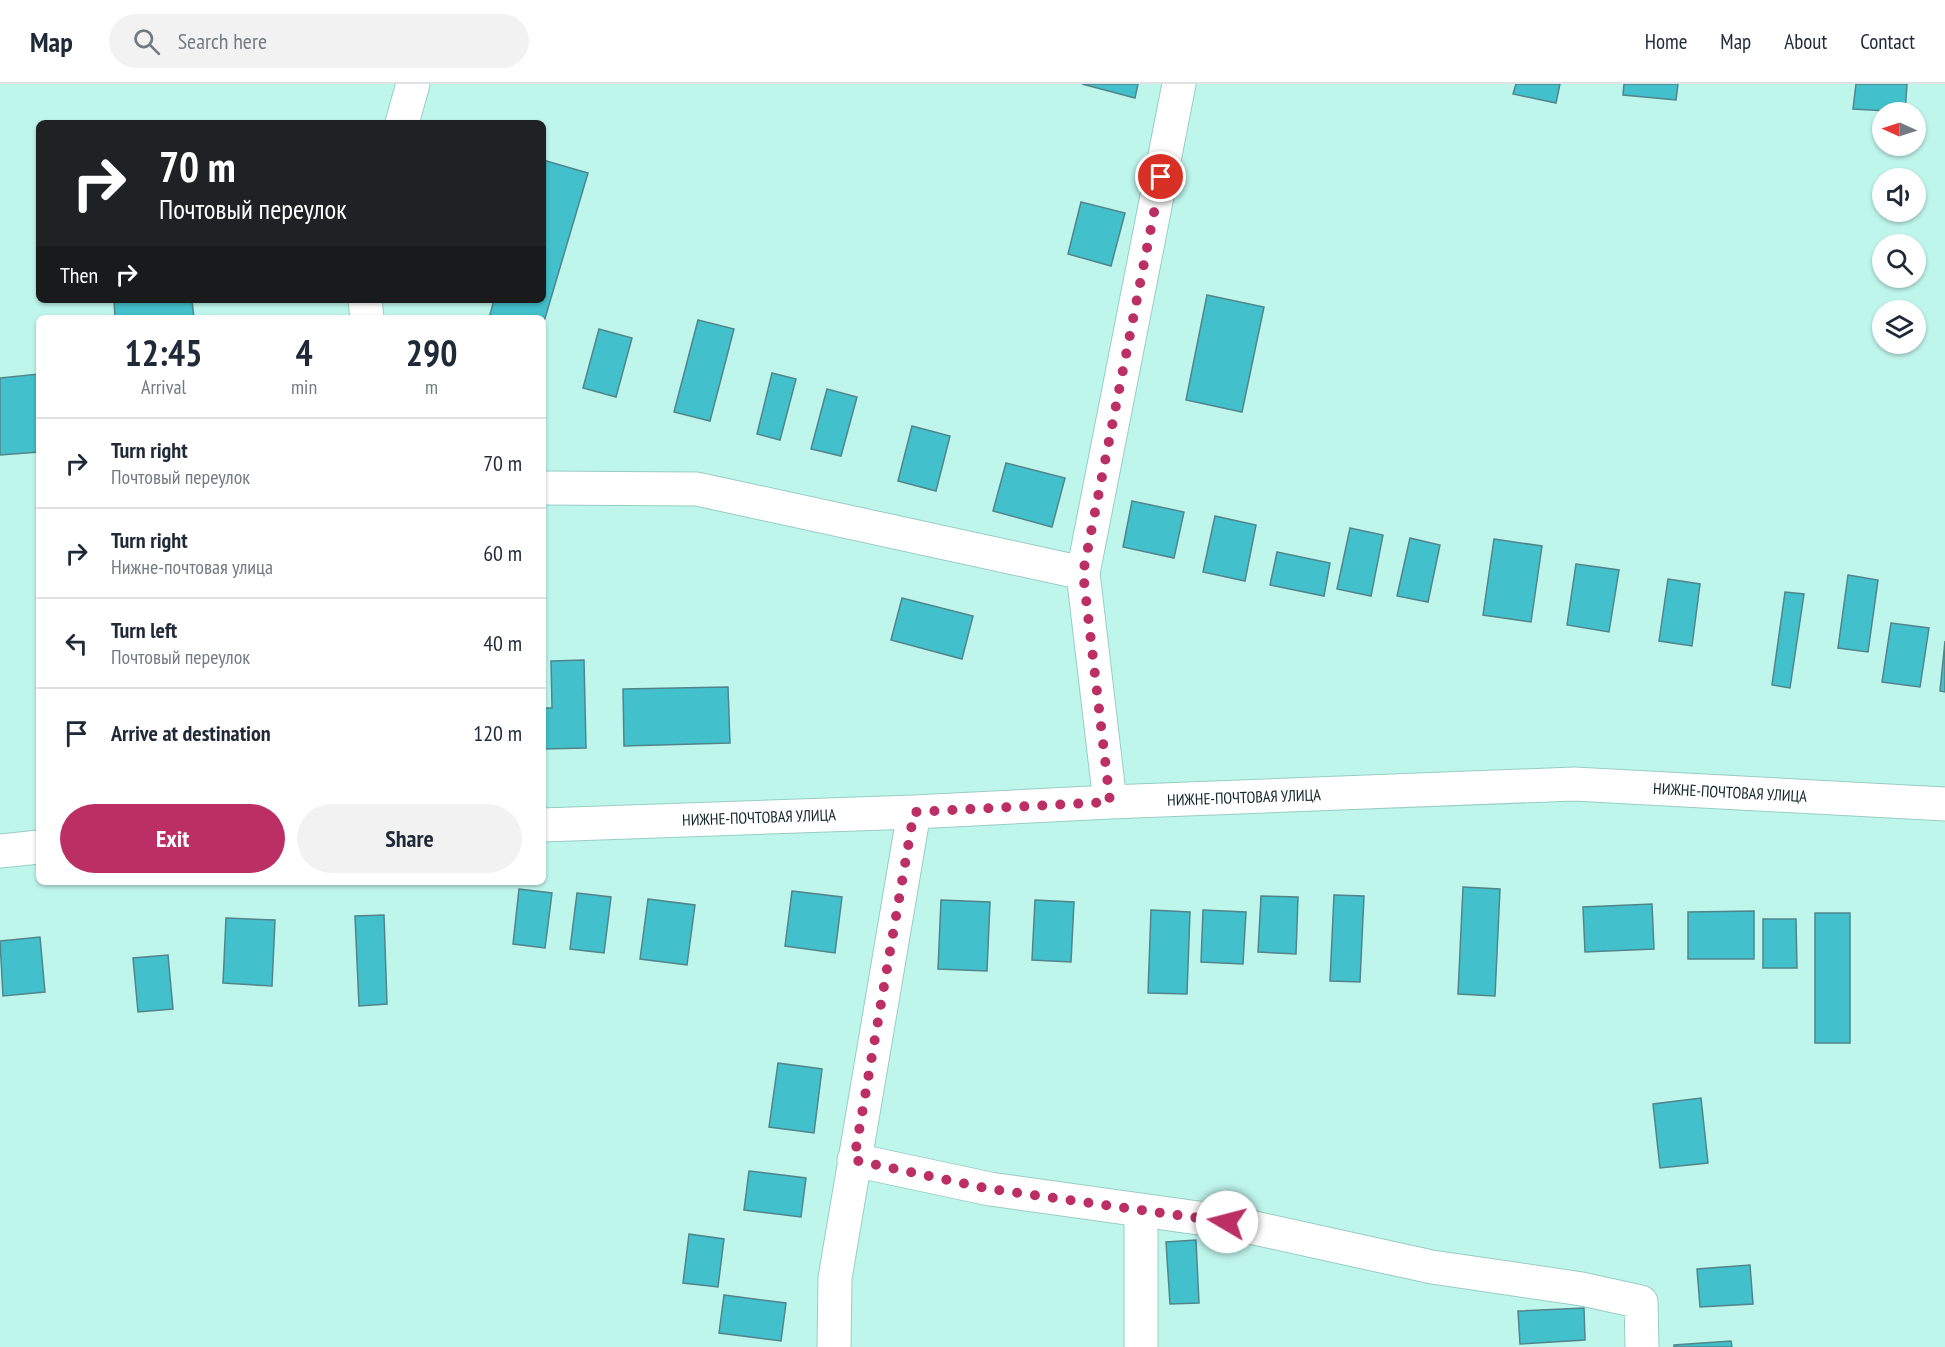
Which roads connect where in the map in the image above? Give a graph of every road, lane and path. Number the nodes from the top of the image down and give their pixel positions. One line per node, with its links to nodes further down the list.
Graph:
1 (413, 84): 3 (street)
2 (1179, 84): 5 (street)
3 (403, 120)
4 (546, 488): 5 (street)
5 (1083, 573): 6 (street)
6 (1110, 802): 7 (street, НИЖНЕ-ПОЧТОВАЯ УЛИЦА); 8 (street, НИЖНЕ-ПОЧТОВАЯ УЛИЦА)
7 (1945, 804)
8 (914, 812): 9 (street, НИЖНЕ-ПОЧТОВАЯ УЛИЦА); 12 (street)
9 (546, 825)
10 (36, 847): 11 (street)
11 (0, 851)
12 (854, 1160): 13 (street); 14 (street)
13 (1141, 1210): 15 (street); 16 (street)
14 (834, 1347)
15 (1141, 1347)
16 (1642, 1347)

